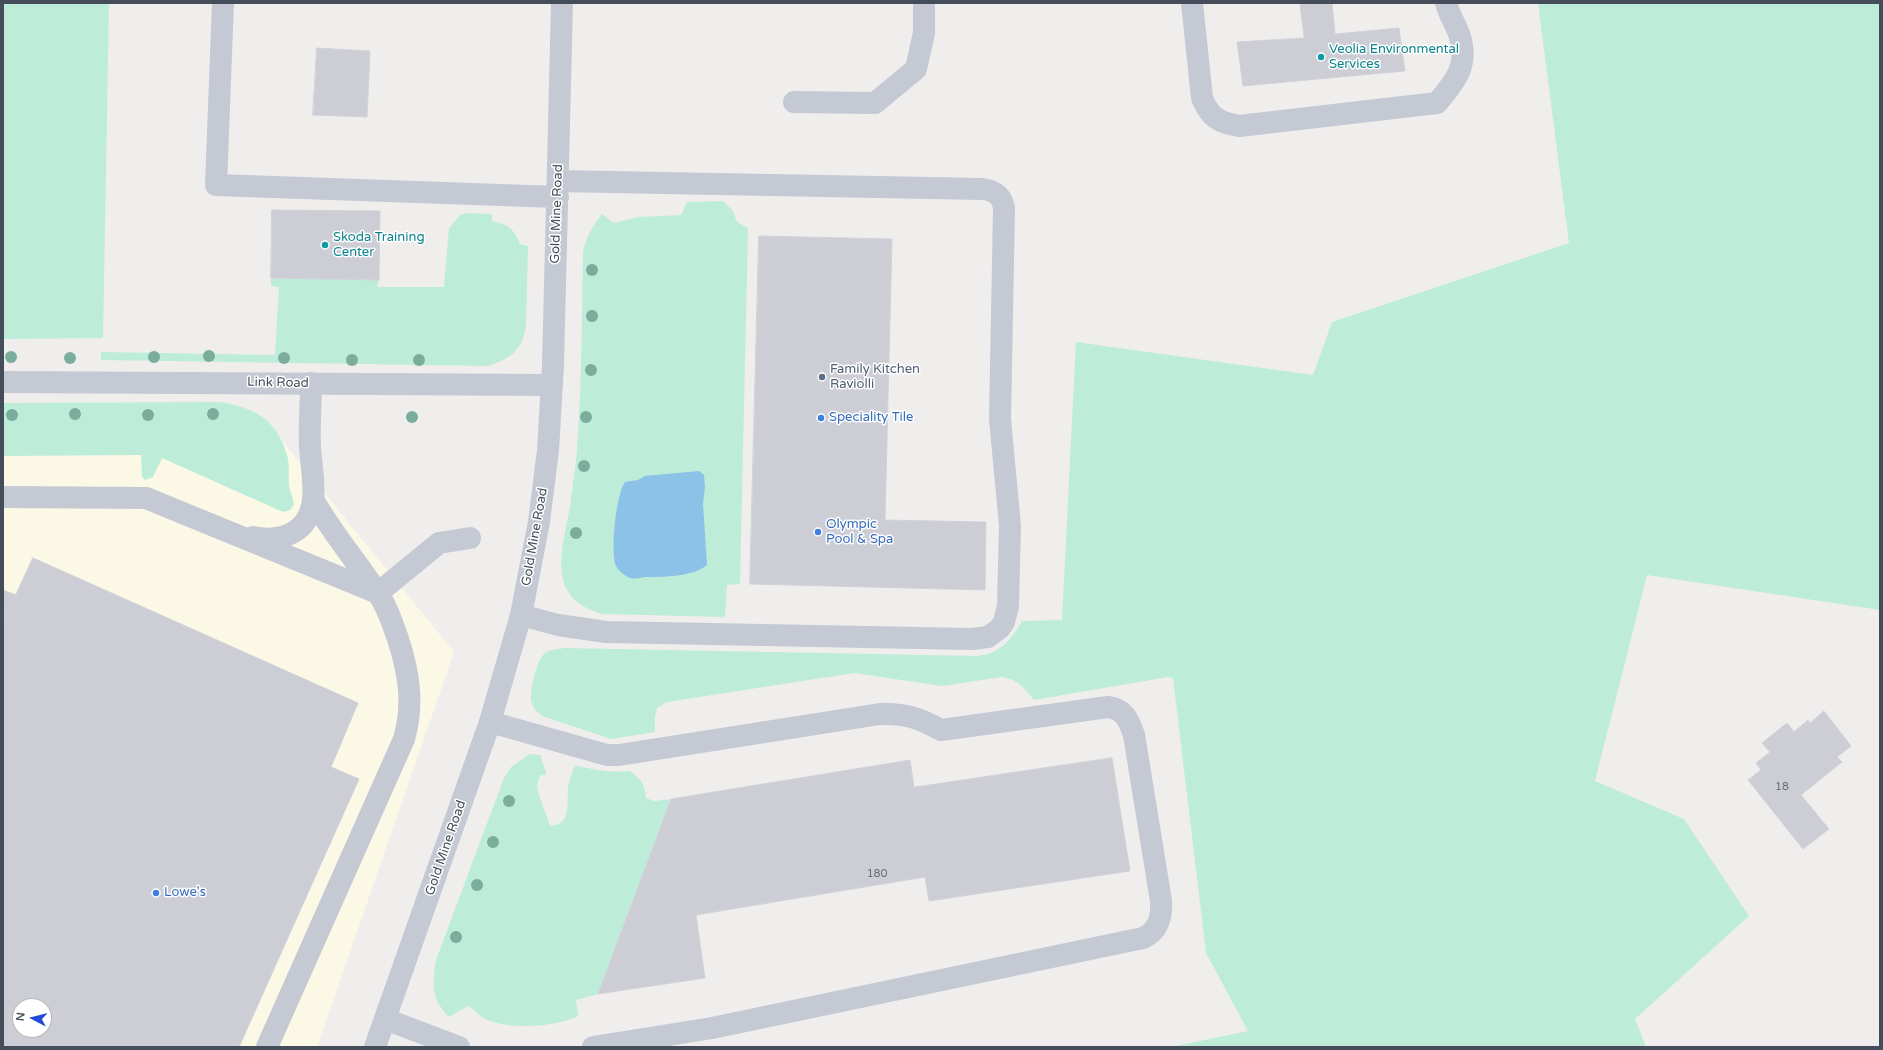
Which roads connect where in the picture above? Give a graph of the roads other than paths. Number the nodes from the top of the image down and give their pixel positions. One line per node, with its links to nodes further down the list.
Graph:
1 (223, 3): 7 (street)
2 (562, 3): 7 (street, Gold Mine Road)
3 (924, 3): 6 (street)
4 (1192, 3): 5 (street)
5 (1446, 3)
6 (794, 102)
7 (558, 189): 10 (street, Gold Mine Road); 16 (street)
8 (3, 382): 9 (street, Link Road)
9 (311, 383): 10 (street, Link Road); 12 (street)
10 (552, 385): 16 (street, Gold Mine Road)
11 (3, 497): 13 (street)
12 (313, 499): 13 (street); 15 (street)
13 (234, 534): 15 (street)
14 (470, 538): 15 (street)
15 (378, 593): 19 (street)
16 (521, 615): 17 (street, Gold Mine Road)
17 (490, 722): 18 (street, Gold Mine Road); 22 (street)
18 (386, 1019): 20 (street, Gold Mine Road); 21 (street)
19 (267, 1047)
20 (375, 1047)
21 (459, 1047)
22 (593, 1047)

